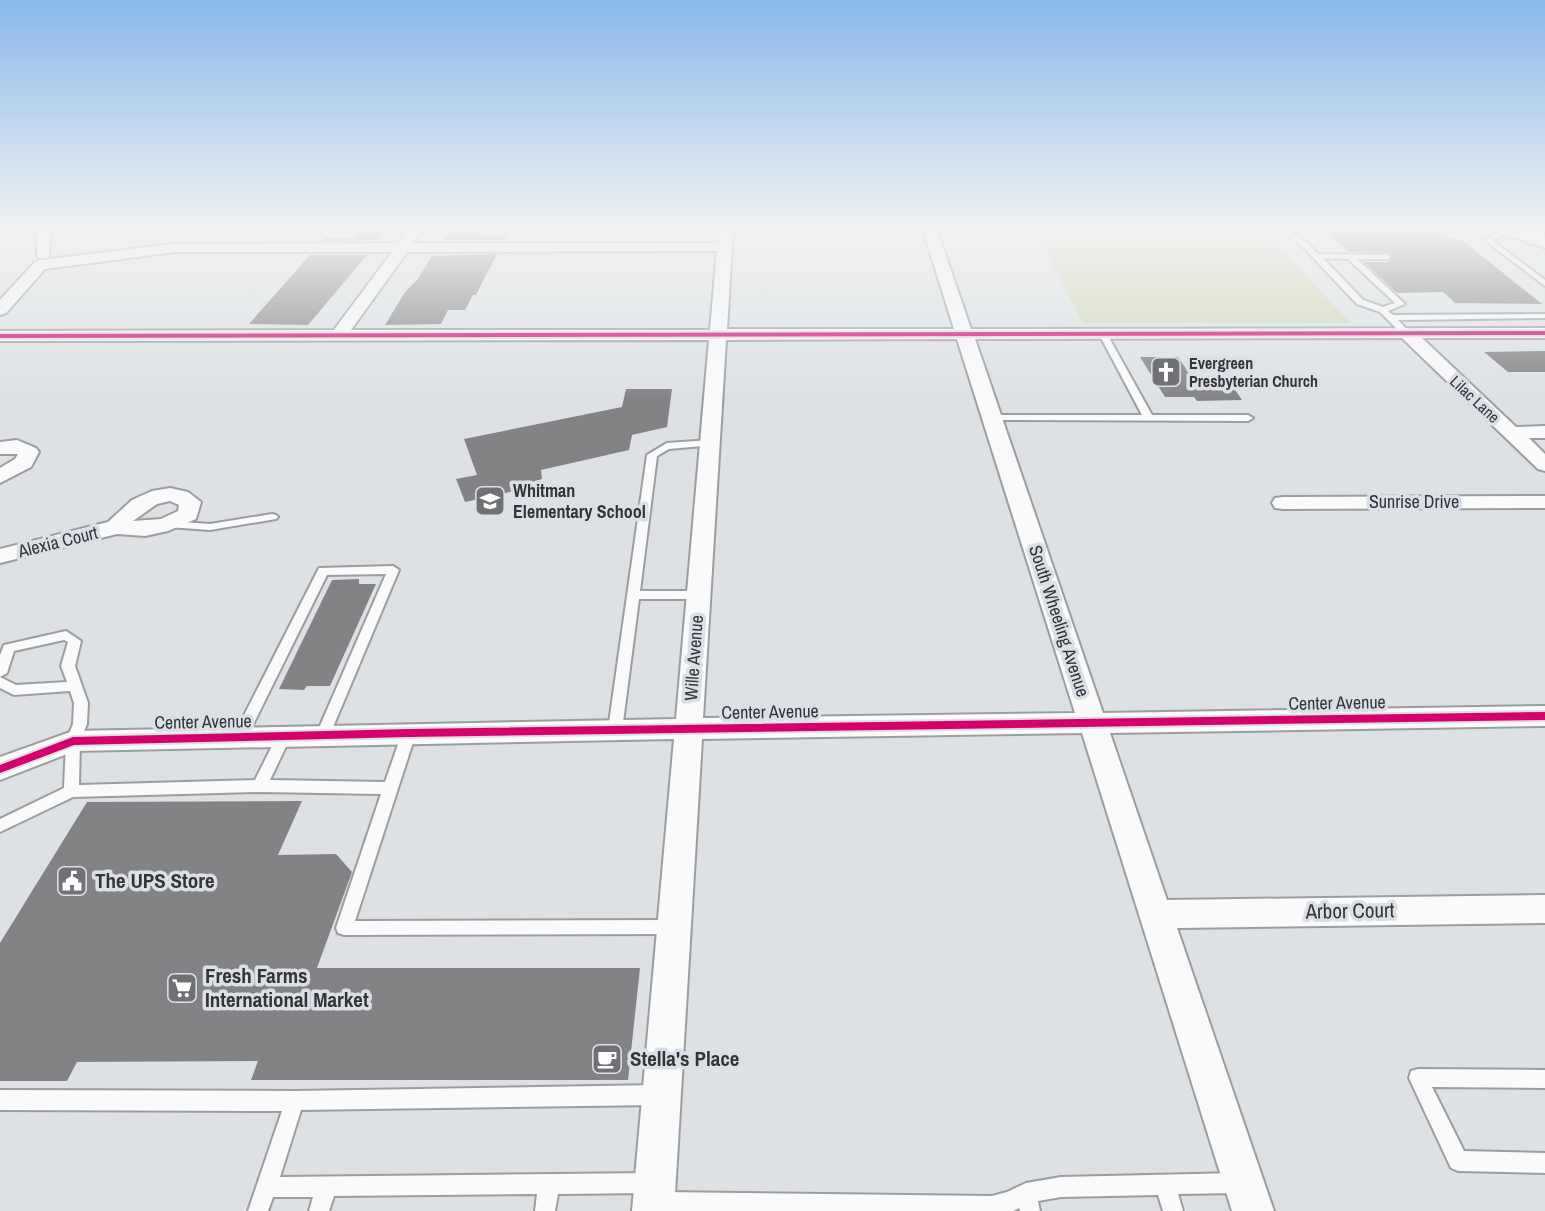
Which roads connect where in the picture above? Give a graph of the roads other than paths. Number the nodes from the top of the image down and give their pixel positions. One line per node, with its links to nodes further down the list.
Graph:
1 (20, 287): 7 (street)
2 (374, 287): 16 (street)
3 (721, 287): 13 (street, Wille Avenue)
4 (948, 287): 14 (street, South Wheeling Avenue)
5 (1345, 287): 8 (lane)
6 (1382, 287): 8 (lane)
7 (0, 310)
8 (1382, 310): 10 (lane)
9 (1545, 316): 10 (lane)
10 (1390, 317): 11 (lane)
11 (1406, 333): 12 (street); 15 (street); 22 (street, Lilac Lane)
12 (1545, 333)
13 (718, 334): 14 (street); 16 (street); 23 (street, Wille Avenue)
14 (964, 334): 15 (street); 19 (street, South Wheeling Avenue)
15 (1103, 334): 18 (lane)
16 (339, 335): 17 (street)
17 (0, 336)
18 (1148, 417): 19 (lane); 20 (lane)
19 (992, 418): 41 (street, South Wheeling Avenue)
20 (1248, 418)
21 (1545, 432): 22 (street)
22 (1511, 433): 25 (street, Lilac Lane)
23 (710, 443): 35 (lane); 36 (street, Wille Avenue)
24 (0, 448): 26 (street)
25 (1545, 465)
26 (0, 477)
27 (1545, 502): 28 (street, Sunrise Drive)
28 (1283, 503)
29 (272, 517): 30 (lane)
30 (168, 524): 31 (street, Alexia Court); 31 (street)
31 (117, 527): 32 (street, Alexia Court)
32 (0, 556)
33 (393, 570): 34 (lane); 45 (lane)
34 (323, 571): 47 (lane)
35 (634, 595): 36 (lane); 43 (lane)
36 (699, 595): 42 (street, Wille Avenue)
37 (0, 673): 39 (lane)
38 (0, 682): 39 (lane)
39 (74, 686): 48 (lane)
40 (1545, 716): 41 (street, Center Avenue)
41 (1092, 721): 42 (street, Center Avenue); 55 (street, South Wheeling Avenue)
42 (689, 729): 43 (street, Center Avenue); 56 (street, Wille Avenue)
43 (615, 730): 44 (street, Center Avenue)
44 (409, 733): 45 (street, Center Avenue); 51 (lane)
45 (323, 735): 46 (street, Center Avenue)
46 (284, 736): 47 (street, Center Avenue); 50 (lane)
47 (240, 737): 48 (street, Center Avenue)
48 (74, 741): 49 (street, Center Avenue); 52 (lane)
49 (0, 769)
50 (260, 786): 51 (lane); 52 (lane)
51 (389, 788): 57 (lane)
52 (71, 791): 53 (lane)
53 (0, 826)
54 (1545, 909): 55 (street, Arbor Court)
55 (1155, 914): 67 (street, South Wheeling Avenue)
56 (674, 927): 57 (lane); 59 (street, Wille Avenue)
57 (344, 928)
58 (1545, 1079): 62 (lane)
59 (661, 1095): 61 (lane); 68 (street, Wille Avenue)
60 (0, 1100): 61 (lane)
61 (295, 1101): 66 (lane)
62 (1545, 1163)
63 (549, 1184): 64 (lane); 68 (lane); 72 (lane)
64 (327, 1186): 66 (lane); 71 (lane)
65 (1166, 1186): 67 (lane); 69 (lane); 73 (lane)
66 (266, 1187): 70 (lane)
67 (1249, 1197)
68 (654, 1199): 69 (lane)
69 (1028, 1202)
70 (258, 1211)
71 (320, 1211)
72 (545, 1211)
73 (1173, 1211)

